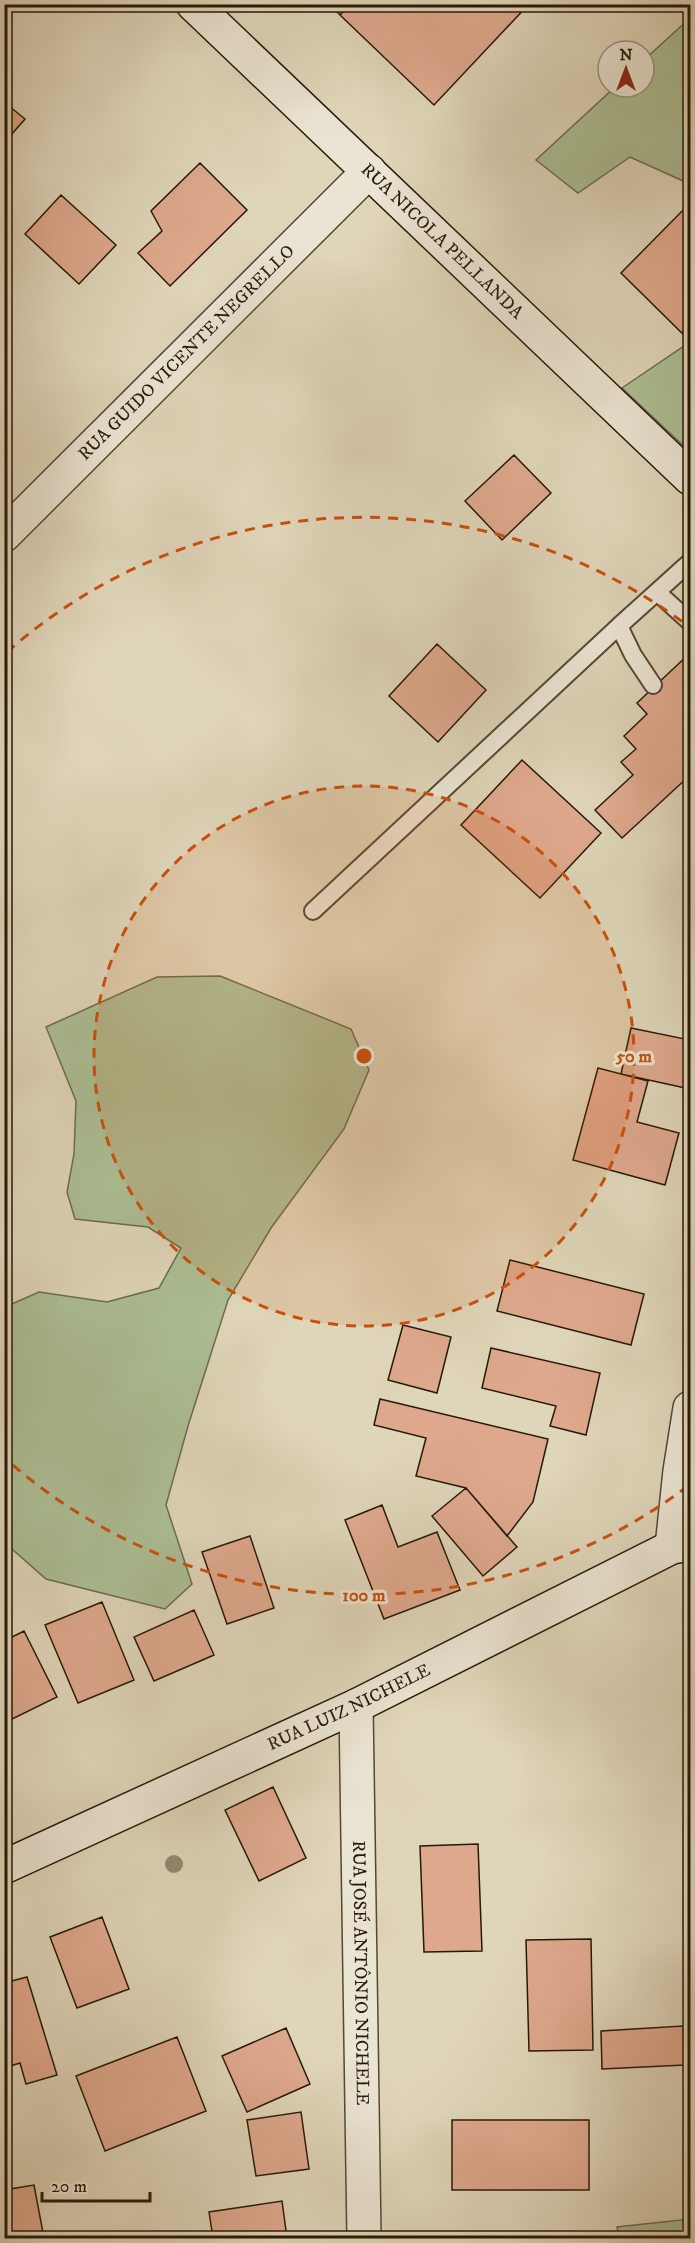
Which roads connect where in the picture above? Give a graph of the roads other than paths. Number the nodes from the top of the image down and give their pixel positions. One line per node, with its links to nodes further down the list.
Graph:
1 (193, 4): 2 (street, RUA NICOLA PELLANDA)
2 (369, 171): 3 (street, RUA NICOLA PELLANDA); 4 (street, RUA GUIDO VICENTE NEGRELLO)
3 (690, 478)
4 (4, 534)
5 (690, 562): 6 (lane)
6 (658, 593): 7 (lane); 8 (lane)
7 (690, 622)
8 (619, 626): 9 (lane); 10 (lane)
9 (653, 685)
10 (313, 911)
11 (690, 1408): 12 (street)
12 (681, 1545): 13 (street, RUA LUIZ NICHELE)
13 (356, 1706): 14 (street, RUA LUIZ NICHELE); 15 (street, RUA JOSÉ ANTÔNIO NICHELE)
14 (4, 1867)
15 (364, 2238)

